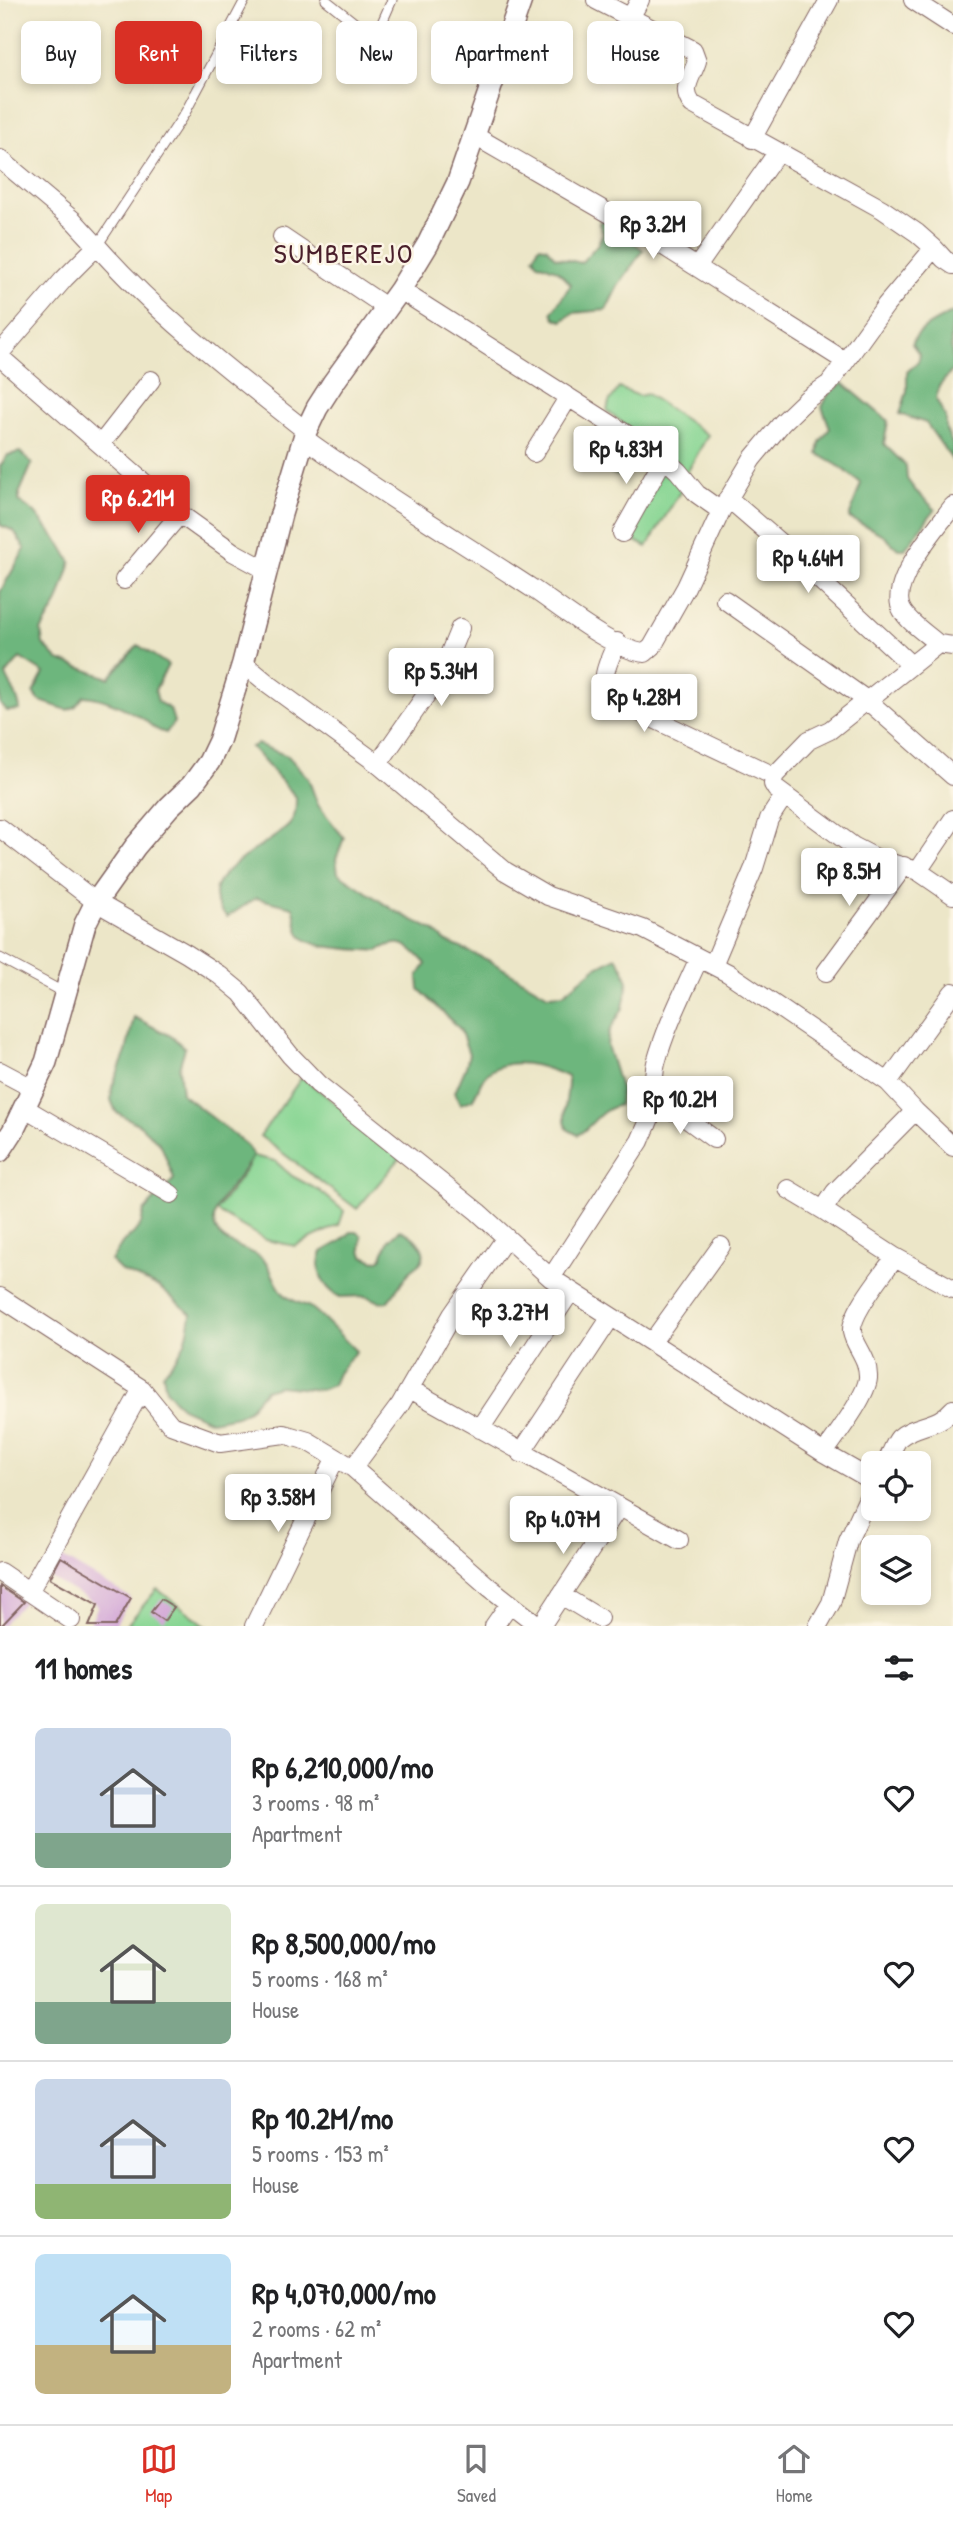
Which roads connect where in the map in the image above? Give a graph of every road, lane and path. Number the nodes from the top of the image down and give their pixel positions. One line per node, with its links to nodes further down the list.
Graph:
1 (245, 0): 16 (lane)
2 (326, 0): 3 (lane)
3 (392, 0)
4 (521, 0): 11 (street)
5 (596, 0): 9 (street)
6 (640, 0): 9 (street)
7 (829, 0): 12 (street)
8 (913, 0): 10 (street)
9 (630, 18): 12 (street)
10 (953, 26)
11 (475, 136): 19 (street); 20 (street)
12 (752, 139): 13 (street)
13 (778, 153): 17 (street); 19 (street)
14 (0, 159): 16 (street)
15 (282, 237): 21 (street)
16 (97, 246): 22 (street); 26 (street)
17 (934, 248): 18 (street); 23 (street)
18 (953, 265)
19 (697, 267): 23 (street)
20 (400, 290): 21 (street); 25 (street)
21 (386, 307): 26 (street)
22 (0, 355): 27 (street)
23 (845, 361): 30 (street)
24 (150, 380): 27 (street)
25 (568, 398): 28 (street); 29 (street)
26 (305, 435): 34 (street); 38 (street)
27 (101, 444): 32 (street)
28 (534, 453)
29 (664, 458): 30 (street); 33 (street)
30 (725, 504): 38 (street); 41 (street)
31 (953, 506): 39 (street)
32 (180, 514): 34 (street); 35 (street)
33 (622, 533)
34 (268, 571): 40 (street)
35 (124, 580)
36 (725, 600): 42 (street)
37 (460, 628): 43 (street)
38 (617, 642): 44 (street)
39 (945, 645): 41 (street)
40 (243, 663): 43 (street); 51 (street)
41 (911, 665): 42 (street)
42 (868, 701): 44 (street); 45 (street)
43 (378, 764): 53 (street)
44 (774, 776): 46 (street)
45 (953, 776)
46 (784, 796): 49 (street); 53 (street)
47 (953, 819): 49 (street)
48 (0, 828): 51 (street)
49 (911, 868): 50 (street); 54 (street)
50 (953, 895)
51 (96, 902): 56 (street); 68 (street)
52 (0, 958): 56 (lane)
53 (706, 961): 58 (street); 60 (street)
54 (826, 972)
55 (953, 992): 58 (street)
56 (65, 993): 59 (street)
57 (0, 1070): 59 (street)
58 (888, 1082): 61 (street)
59 (29, 1099): 64 (street); 66 (street)
60 (653, 1110): 62 (street); 71 (street)
61 (915, 1111): 63 (street); 67 (street)
62 (714, 1139)
63 (953, 1147)
64 (0, 1151)
65 (788, 1189): 67 (street)
66 (171, 1194)
67 (823, 1210): 70 (street)
68 (505, 1239): 71 (street); 78 (street)
69 (721, 1246): 76 (street)
70 (895, 1257): 72 (street); 83 (street)
71 (551, 1278): 73 (street)
72 (953, 1289)
73 (571, 1291): 75 (street); 80 (street)
74 (0, 1297): 77 (street)
75 (611, 1317): 76 (street); 82 (street)
76 (652, 1342): 83 (street)
77 (142, 1389): 84 (street); 91 (street)
78 (410, 1389): 80 (street); 85 (street)
79 (953, 1409): 81 (street)
80 (480, 1429): 82 (street)
81 (892, 1451)
82 (522, 1453): 87 (street)
83 (824, 1454): 86 (street)
84 (335, 1459): 85 (street); 96 (street)
85 (353, 1468): 93 (street)
86 (861, 1474)
87 (618, 1508): 89 (street); 92 (street)
88 (861, 1513): 99 (street)
89 (679, 1541)
90 (0, 1572): 91 (street)
91 (29, 1592): 94 (street)
92 (561, 1595): 95 (street); 98 (street)
93 (510, 1603): 97 (street); 98 (street)
94 (71, 1620)
95 (601, 1623)
96 (254, 1626)
97 (494, 1626)
98 (540, 1626)
99 (818, 1626)

